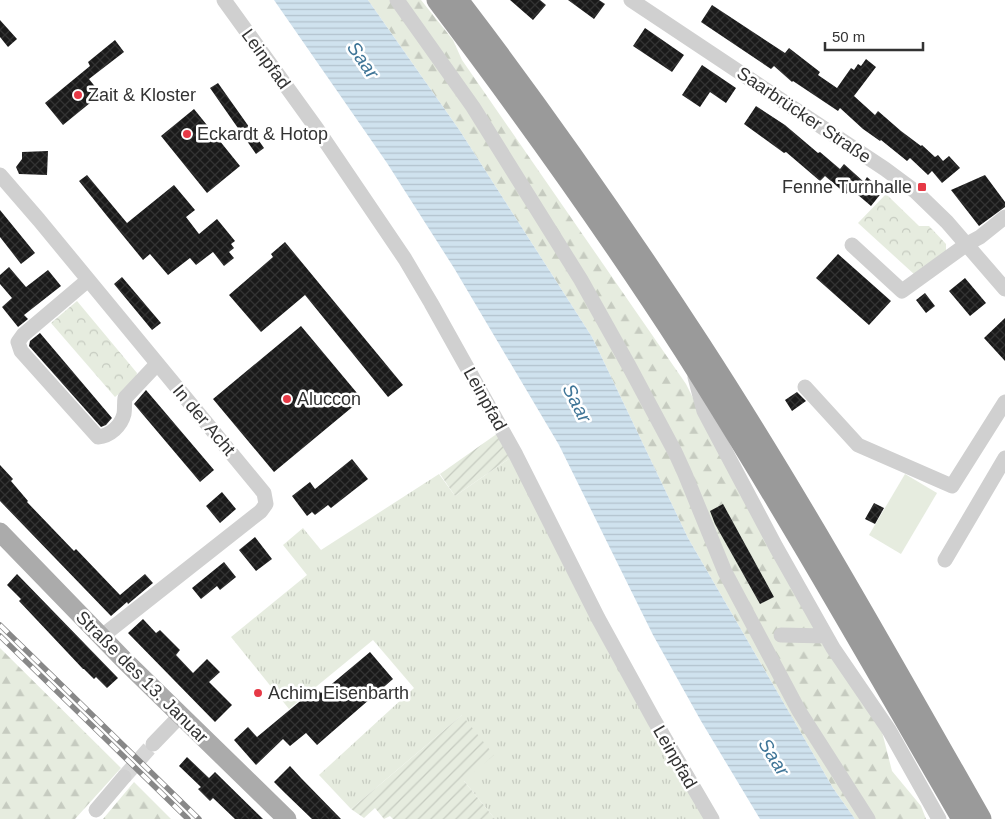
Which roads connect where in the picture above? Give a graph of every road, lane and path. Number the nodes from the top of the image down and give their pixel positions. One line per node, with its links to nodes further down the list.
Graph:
1 (224, 0): 27 (street, Leinpfad)
2 (397, 0): 28 (street)
3 (436, 0): 12 (highway)
4 (458, 0): 31 (highway)
5 (631, 0): 8 (street, Saarbrücker Straße)
6 (0, 176): 10 (street, In der Acht)
7 (1005, 217): 8 (street)
8 (966, 244): 9 (street); 11 (street, Saarbrücker Straße)
9 (852, 245)
10 (88, 280): 13 (street, In der Acht); 13 (street)
11 (1005, 289)
12 (692, 363): 20 (street); 30 (highway)
13 (158, 364): 21 (street, In der Acht)
14 (805, 387): 15 (street)
15 (1005, 402)
16 (1005, 458): 18 (street)
17 (0, 532): 21 (main road, Straße des 13. Januar)
18 (944, 560)
19 (781, 635): 20 (street)
20 (826, 636): 29 (street)
21 (101, 637): 22 (main road, Straße des 13. Januar)
22 (180, 716): 23 (street); 26 (main road, Straße des 13. Januar)
23 (153, 744)
24 (124, 777): 25 (street)
25 (96, 810)
26 (287, 819)
27 (712, 819)
28 (868, 819)
29 (939, 819)
30 (962, 819)
31 (981, 819)

